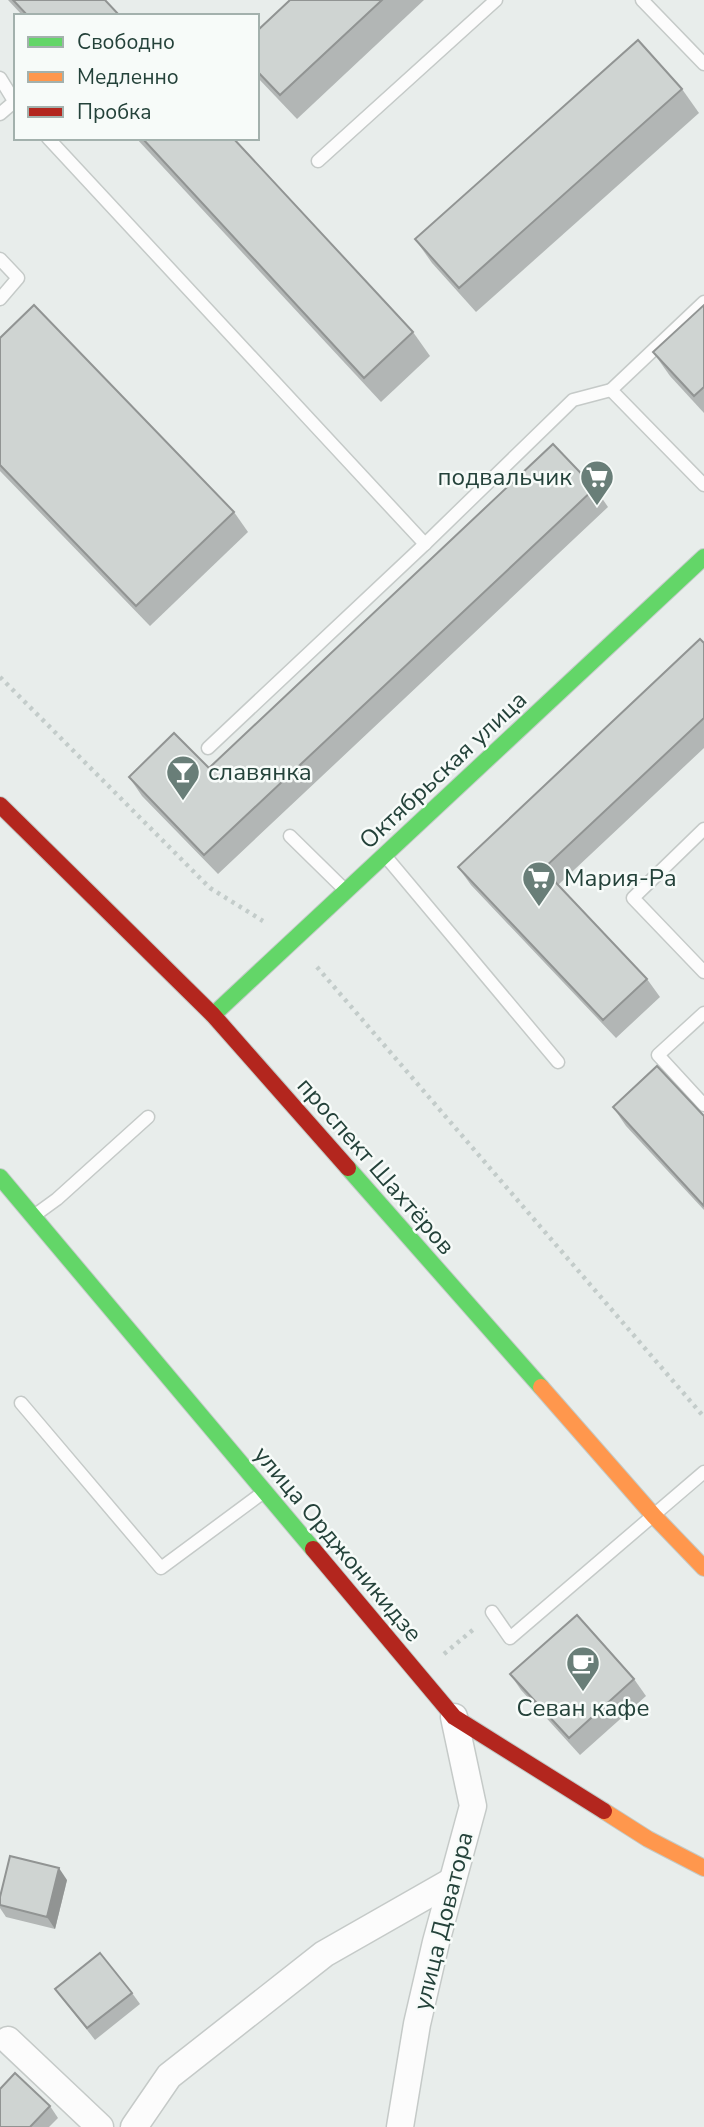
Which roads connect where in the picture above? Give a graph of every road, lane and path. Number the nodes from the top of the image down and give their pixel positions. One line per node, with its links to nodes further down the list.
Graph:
1 (496, 0): 7 (lane)
2 (642, 0): 3 (lane)
3 (704, 64)
4 (0, 78): 5 (lane)
5 (14, 101)
6 (50, 140): 13 (lane)
7 (318, 161)
8 (0, 259): 9 (lane)
9 (0, 299)
10 (704, 302): 11 (lane)
11 (611, 390): 12 (lane); 13 (lane)
12 (704, 485)
13 (425, 544): 16 (lane)
14 (703, 560): 20 (street, Октябрьская улица)
15 (0, 677): 22 (path)
16 (208, 748)
17 (0, 805): 25 (street, проспект Шахтёров)
18 (704, 829): 23 (lane)
19 (290, 836): 21 (lane)
20 (385, 855): 21 (street, Октябрьская улица); 26 (lane)
21 (346, 891): 22 (street, Октябрьская улица)
22 (294, 939): 25 (street, Октябрьская улица); 32 (path)
23 (704, 972)
24 (704, 1013): 27 (lane)
25 (213, 1015): 35 (street, проспект Шахтёров)
26 (558, 1062)
27 (704, 1105)
28 (148, 1117): 30 (lane)
29 (0, 1177): 30 (street, улица Орджоникидзе)
30 (32, 1217): 34 (street, улица Орджоникидзе)
31 (21, 1403): 34 (lane)
32 (704, 1417)
33 (704, 1472): 35 (lane)
34 (264, 1492): 40 (street, улица Орджоникидзе)
35 (654, 1516): 36 (street, проспект Шахтёров); 37 (lane)
36 (704, 1569)
37 (492, 1612)
38 (482, 1622): 39 (path)
39 (439, 1658)
40 (454, 1717): 41 (street, улица Орджоникидзе); 42 (street, улица Доватора)
41 (704, 1868)
42 (453, 1881): 45 (street); 46 (street, улица Доватора)
43 (8, 2040): 44 (street)
44 (100, 2127)
45 (134, 2127)
46 (400, 2127)

